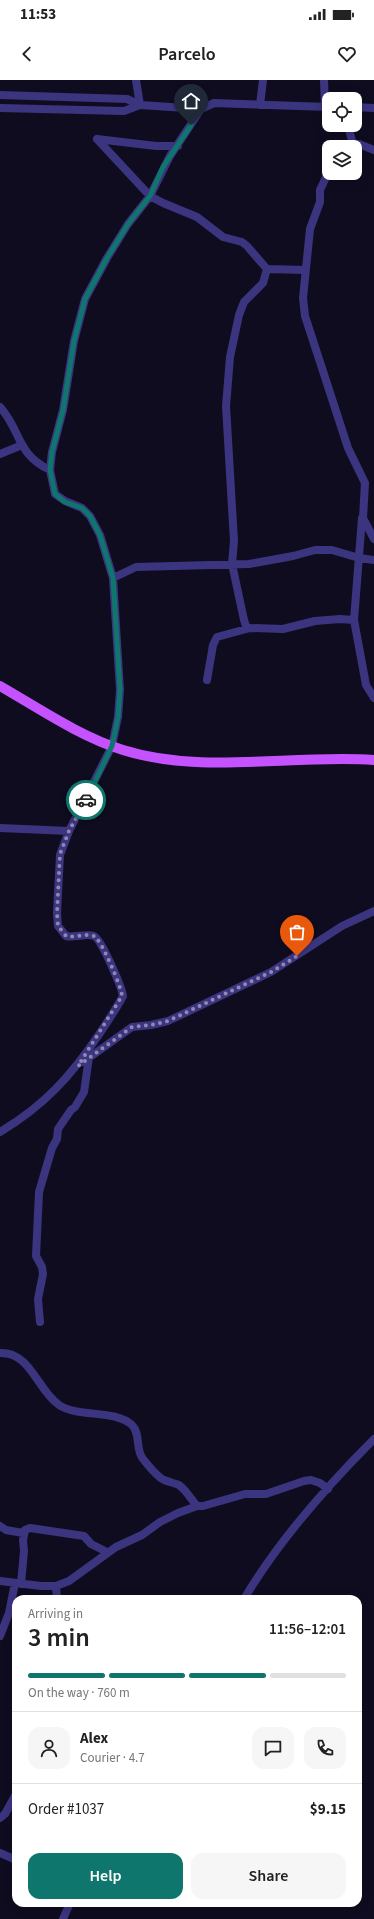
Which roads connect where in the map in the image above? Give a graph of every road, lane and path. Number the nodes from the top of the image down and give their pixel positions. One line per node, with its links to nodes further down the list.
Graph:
1 (136, 80): 6 (street)
2 (263, 80): 7 (street)
3 (324, 80): 4 (street)
4 (325, 92)
5 (0, 95): 6 (street)
6 (140, 105): 10 (street); 12 (street)
7 (260, 105): 8 (street); 12 (street)
8 (322, 107)
9 (362, 107): 11 (street)
10 (0, 108)
11 (374, 108)
12 (201, 109): 14 (street)
13 (362, 145): 15 (street)
14 (178, 146): 17 (street); 17 (street)
15 (374, 150)
16 (325, 180): 19 (street)
17 (150, 196): 18 (street); 23 (street)
18 (267, 269): 19 (street); 28 (street)
19 (304, 270): 24 (street)
20 (0, 407): 21 (street)
21 (22, 445): 22 (street); 23 (street)
22 (0, 454)
23 (50, 470): 29 (street)
24 (363, 518): 25 (street); 26 (street)
25 (374, 538)
26 (359, 558): 27 (street); 28 (street); 30 (street)
27 (374, 560)
28 (232, 564): 29 (street); 31 (street)
29 (113, 578): 35 (street)
30 (354, 620): 31 (street); 34 (street)
31 (250, 628): 32 (street)
32 (207, 680)
33 (0, 686): 35 (main road)
34 (374, 698)
35 (112, 746): 36 (main road); 38 (street)
36 (374, 760)
37 (0, 828): 38 (street)
38 (69, 831): 41 (street)
39 (374, 911): 40 (street)
40 (89, 1057): 41 (street); 43 (street)
41 (78, 1066): 42 (street)
42 (0, 1132)
43 (40, 1322)
44 (0, 1352): 47 (street)
45 (374, 1439): 46 (street)
46 (328, 1489): 47 (street); 56 (street)
47 (197, 1506): 50 (street)
48 (0, 1526): 49 (street)
49 (24, 1533): 50 (street); 52 (street)
50 (107, 1552): 53 (street)
51 (0, 1581): 52 (street)
52 (18, 1584): 53 (street); 54 (street)
53 (56, 1586): 55 (street)
54 (15, 1595)
55 (57, 1595)
56 (246, 1595)
57 (12, 1603): 58 (street)
58 (0, 1636)
59 (12, 1801): 60 (street)
60 (0, 1818)
61 (0, 1853): 62 (street)
62 (12, 1858)
63 (68, 1907): 64 (street)
64 (64, 1919)

